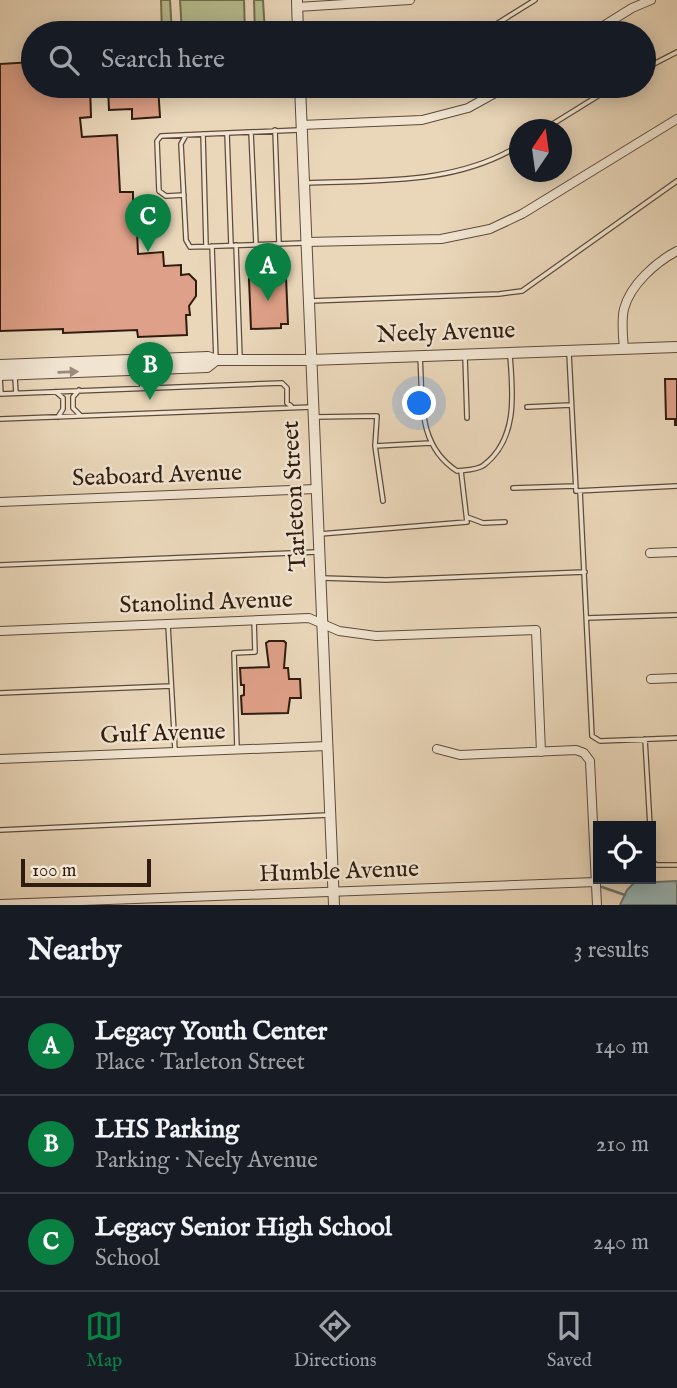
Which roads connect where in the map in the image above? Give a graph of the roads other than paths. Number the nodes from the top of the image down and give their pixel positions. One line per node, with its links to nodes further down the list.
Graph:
1 (410, 0): 4 (street)
2 (535, 0): 6 (lane)
3 (652, 0): 7 (street)
4 (297, 3): 5 (street)
5 (298, 21)
6 (501, 21)
7 (611, 21)
8 (677, 52): 9 (lane)
9 (656, 63)
10 (300, 98): 15 (street, Tarleton Street)
11 (486, 98): 15 (street)
12 (595, 98): 13 (lane)
13 (561, 119)
14 (677, 119): 25 (street)
15 (301, 127): 16 (lane); 23 (street, Tarleton Street)
16 (275, 130): 17 (lane); 26 (lane)
17 (251, 132): 18 (lane); 27 (lane)
18 (227, 133): 19 (lane); 28 (lane)
19 (203, 134): 20 (lane); 29 (lane)
20 (186, 135): 24 (lane); 24 (lane)
21 (509, 151): 23 (lane)
22 (677, 181): 31 (lane)
23 (304, 183): 25 (street, Tarleton Street)
24 (184, 195): 29 (lane)
25 (306, 242): 26 (lane); 31 (street, Tarleton Street)
26 (279, 243): 27 (lane)
27 (256, 244): 28 (lane)
28 (234, 245): 29 (lane); 39 (lane)
29 (209, 246): 38 (lane)
30 (677, 251): 33 (street)
31 (308, 301): 40 (street, Tarleton Street)
32 (677, 346): 33 (street, Neely Avenue)
33 (624, 349): 34 (street, Neely Avenue)
34 (569, 351): 35 (street, Neely Avenue); 52 (lane)
35 (510, 352): 36 (street, Neely Avenue); 62 (lane)
36 (465, 354): 37 (street, Neely Avenue); 58 (lane)
37 (420, 355): 40 (street, Neely Avenue); 60 (lane)
38 (216, 360): 39 (street, Neely Avenue); 41 (street, Neely Avenue); 42 (street, Neely Avenue)
39 (240, 360): 40 (street, Neely Avenue)
40 (310, 360): 55 (street, Tarleton Street)
41 (0, 365)
42 (155, 369): 43 (street, Neely Avenue); 46 (lane)
43 (141, 370): 44 (street, Neely Avenue, one-way to 43); 47 (lane)
44 (15, 374): 45 (street, Neely Avenue); 50 (lane)
45 (0, 375): 51 (lane)
46 (155, 387): 47 (lane); 53 (lane)
47 (142, 388): 48 (lane)
48 (79, 390): 49 (lane); 56 (lane)
49 (56, 391): 50 (lane); 57 (lane)
50 (16, 393): 51 (lane)
51 (1, 394)
52 (571, 405): 54 (lane); 63 (lane)
53 (293, 407): 55 (lane); 56 (lane)
54 (527, 407)
55 (312, 412): 61 (lane); 66 (street, Tarleton Street)
56 (80, 416): 57 (lane)
57 (58, 417): 59 (lane)
58 (467, 418)
59 (0, 419)
60 (431, 443): 61 (lane); 62 (lane)
61 (375, 446): 68 (lane)
62 (461, 471): 70 (lane)
63 (575, 486): 65 (lane); 67 (lane)
64 (677, 486): 67 (lane)
65 (513, 488)
66 (316, 489): 69 (street, Seaboard Avenue); 72 (street, Tarleton Street)
67 (580, 491): 77 (lane)
68 (383, 501)
69 (0, 502)
70 (467, 517): 71 (lane); 72 (lane)
71 (505, 522)
72 (318, 534): 73 (street, Tarleton Street)
73 (319, 552): 76 (lane); 78 (street, Tarleton Street)
74 (677, 552): 75 (street)
75 (650, 554)
76 (0, 565)
77 (585, 572): 78 (lane); 80 (lane)
78 (320, 578): 82 (street, Tarleton Street)
79 (677, 615): 80 (lane)
80 (587, 618): 90 (lane)
81 (254, 620): 82 (street, Stanolind Avenue); 83 (street, Stanolind Avenue); 93 (lane)
82 (322, 623): 91 (street, Tarleton Street); 95 (street, Stanolind Avenue)
83 (168, 624): 84 (street, Stanolind Avenue); 87 (lane)
84 (0, 631)
85 (677, 678): 86 (street)
86 (650, 679)
87 (171, 685): 88 (lane); 94 (lane)
88 (0, 693)
89 (677, 738): 90 (lane)
90 (645, 739): 98 (lane)
91 (327, 746): 93 (street, Gulf Avenue); 97 (street, Tarleton Street)
92 (437, 748): 95 (street)
93 (237, 750): 94 (street, Gulf Avenue)
94 (175, 752): 96 (street, Gulf Avenue)
95 (541, 752): 99 (street)
96 (0, 760)
97 (330, 815): 100 (lane); 105 (street, Tarleton Street)
98 (650, 821)
99 (593, 822)
100 (0, 830)
101 (656, 865): 102 (lane)
102 (677, 865)
103 (593, 882): 105 (street, Humble Avenue)
104 (596, 884): 108 (street)
105 (333, 891): 106 (street, Humble Avenue); 107 (street, Tarleton Street)
106 (0, 904)
107 (334, 905)
108 (597, 905)

